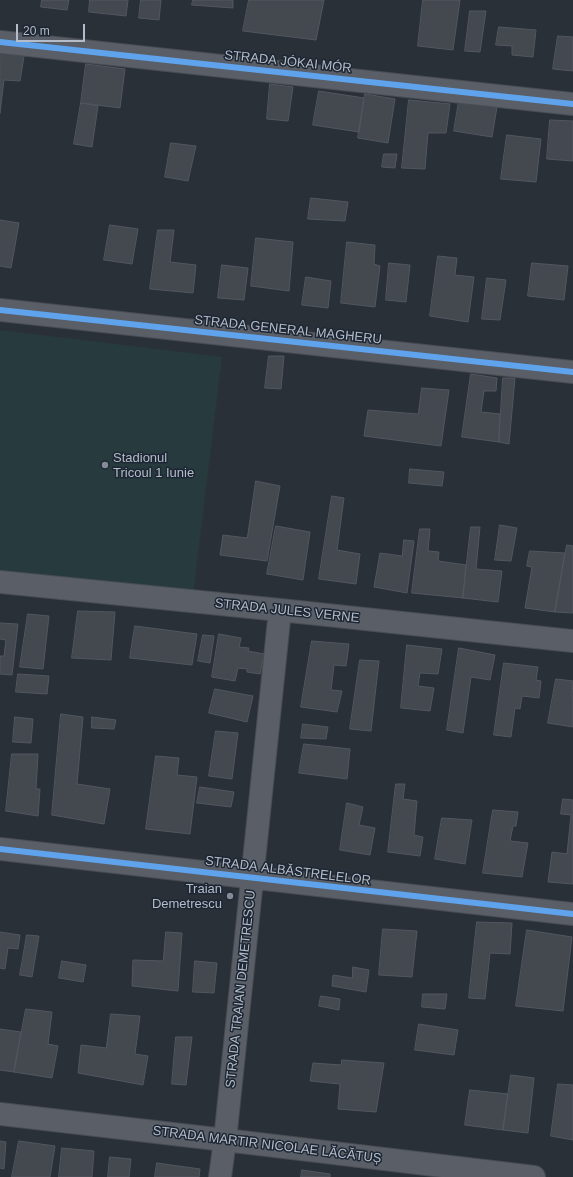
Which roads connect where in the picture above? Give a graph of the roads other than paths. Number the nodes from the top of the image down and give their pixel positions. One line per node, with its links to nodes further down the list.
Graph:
1 (0, 42): 2 (street, STRADA JÓKAI MÓR)
2 (573, 104)
3 (0, 310): 4 (street, STRADA GENERAL MAGHERU)
4 (573, 372)
5 (0, 582): 6 (street, STRADA JULES VERNE)
6 (280, 610): 7 (street, STRADA JULES VERNE); 9 (street, STRADA TRAIAN DEMETRESCU)
7 (573, 641)
8 (0, 850): 9 (street, STRADA ALBĂSTRELELOR)
9 (253, 878): 10 (street, STRADA ALBĂSTRELELOR); 12 (street, STRADA TRAIAN DEMETRESCU)
10 (573, 914)
11 (0, 1114): 12 (street, STRADA MARTIR NICOLAE LĂCĂTUȘ)
12 (225, 1140): 13 (street, STRADA TRAIAN DEMETRESCU); 14 (street, STRADA MARTIR NICOLAE LĂCĂTUȘ)
13 (220, 1177)
14 (534, 1177)

